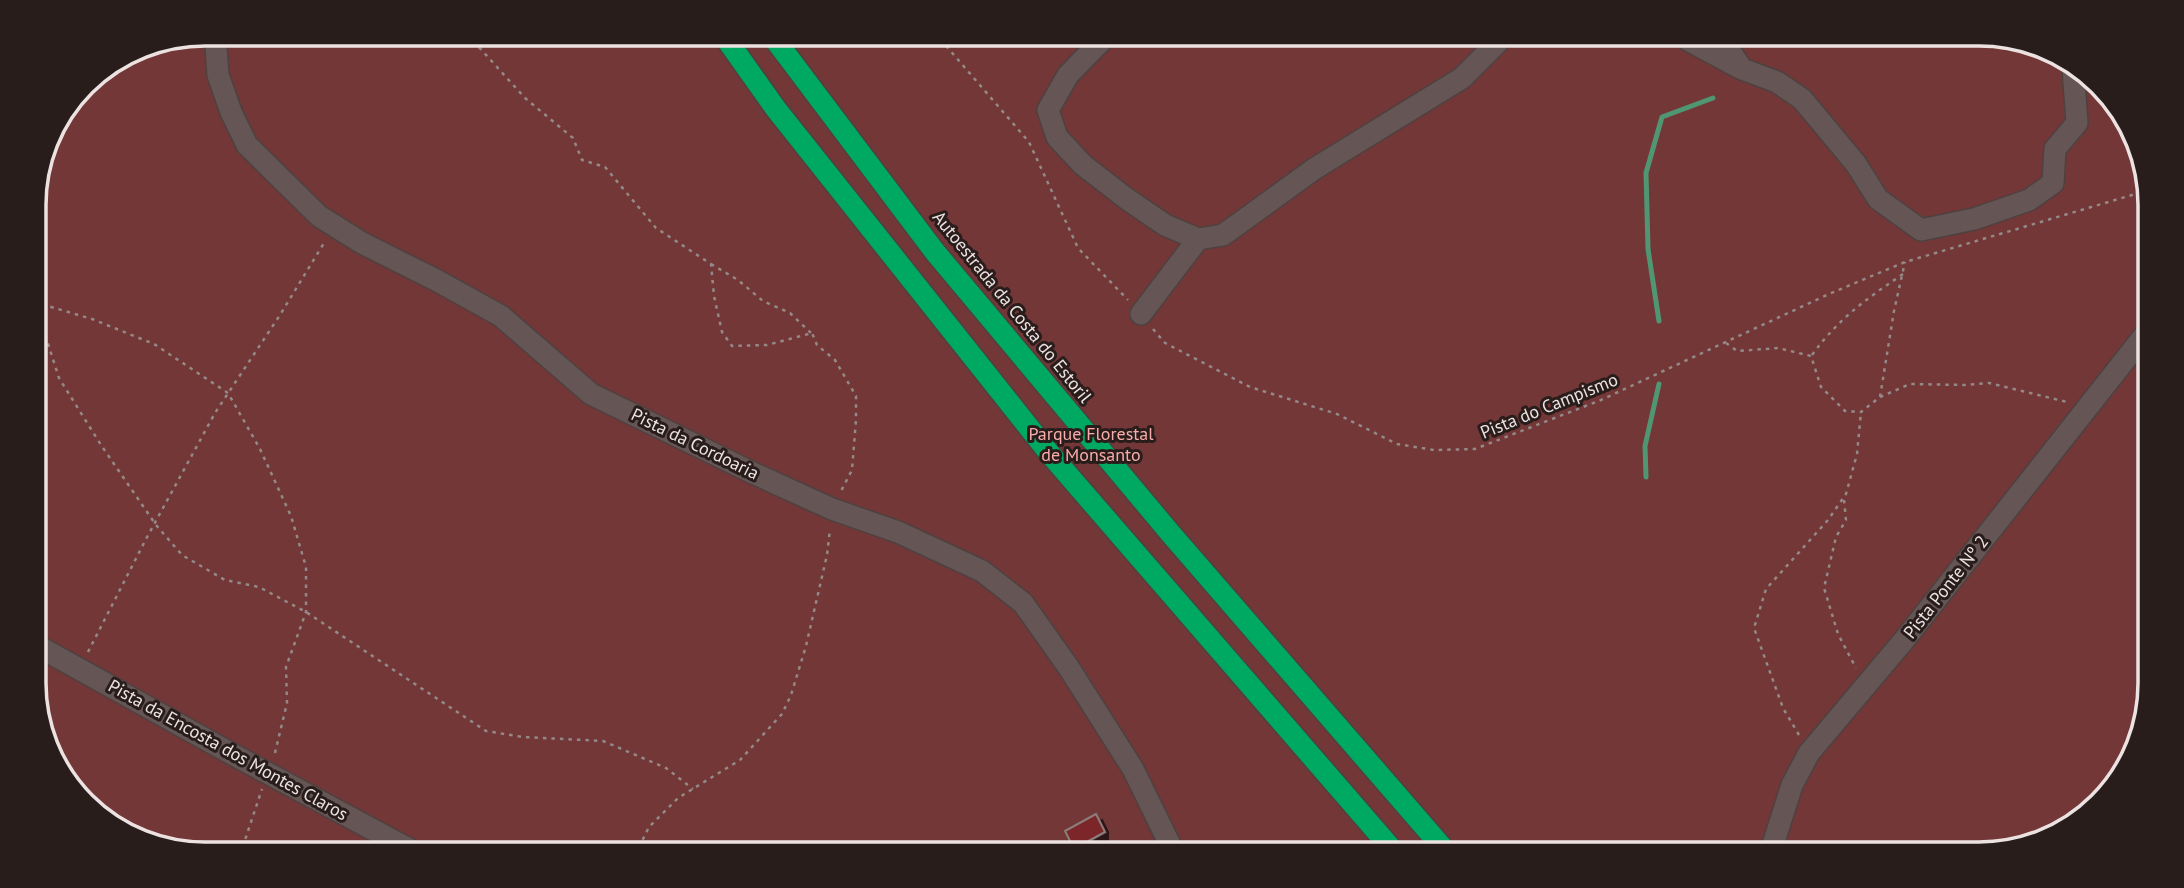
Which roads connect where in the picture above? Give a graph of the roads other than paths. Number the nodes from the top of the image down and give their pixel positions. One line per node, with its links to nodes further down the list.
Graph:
1 (216, 46): 17 (street, Pista da Cordoaria)
2 (731, 46): 18 (highway)
3 (780, 46): 10 (highway, Autoestrada da Costa do Estoril)
4 (788, 46): 10 (highway)
5 (1096, 46): 12 (street)
6 (1494, 46): 12 (street)
7 (1699, 46): 9 (street)
8 (1727, 46): 9 (street)
9 (1742, 69): 11 (street)
10 (801, 75): 19 (highway, Autoestrada da Costa do Estoril)
11 (2074, 77)
12 (1198, 239): 13 (street)
13 (1141, 314)
14 (2138, 343): 20 (street, Pista Ponte Nº 2)
15 (46, 650): 16 (street, Pista da Encosta dos Montes Claros)
16 (396, 842)
17 (1169, 842)
18 (1386, 842)
19 (1438, 842)
20 (1774, 842)

